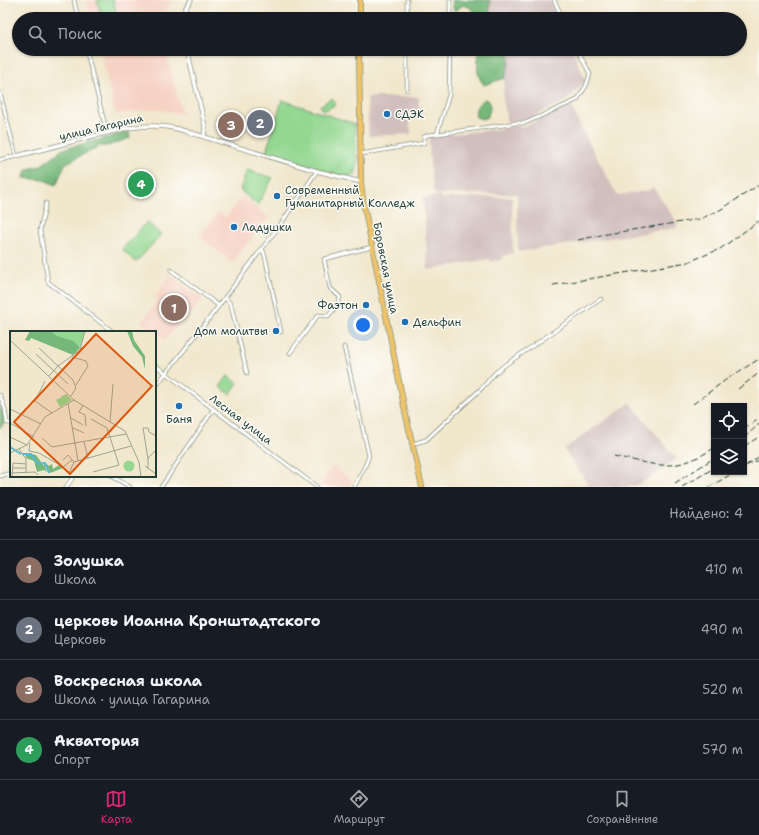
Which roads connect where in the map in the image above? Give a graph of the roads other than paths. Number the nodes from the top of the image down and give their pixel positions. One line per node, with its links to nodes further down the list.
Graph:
1 (74, 0): 7 (street)
2 (191, 0): 8 (street)
3 (360, 0): 9 (main road)
4 (407, 0): 10 (street)
5 (450, 0): 11 (street)
6 (554, 0): 12 (street)
7 (77, 12)
8 (184, 12)
9 (360, 12)
10 (407, 12)
11 (450, 12)
12 (559, 12)
13 (88, 56): 21 (street)
14 (189, 56): 23 (street)
15 (359, 56): 24 (main road, Боровская улица)
16 (407, 56): 19 (street)
17 (450, 56): 22 (street)
18 (581, 56): 22 (street)
19 (407, 90)
20 (0, 93): 25 (street)
21 (106, 133): 23 (street, улица Гагарина); 25 (street, улица Гагарина)
22 (437, 134): 24 (street)
23 (204, 136): 27 (street, улица Гагарина)
24 (361, 154): 28 (main road, Боровская улица)
25 (16, 156): 26 (street, улица Гагарина)
26 (2, 160)
27 (317, 171): 28 (street, улица Гагарина); 31 (street)
28 (361, 182): 30 (main road, Боровская улица)
29 (46, 203): 36 (street)
30 (372, 247): 39 (street); 47 (main road, Боровская улица)
31 (262, 248): 33 (street); 37 (street)
32 (171, 270): 35 (street)
33 (226, 297): 35 (street); 41 (street)
34 (601, 299): 47 (street)
35 (219, 306): 42 (street)
36 (112, 331)
37 (281, 332)
38 (344, 347): 56 (street)
39 (290, 353)
40 (156, 367): 42 (street, Лесная улица)
41 (247, 373)
42 (166, 374): 43 (street); 45 (street, Лесная улица)
43 (156, 386)
44 (0, 395): 46 (street)
45 (213, 410): 54 (street); 55 (street, Лесная улица)
46 (9, 423)
47 (412, 444): 57 (main road, Боровская улица)
48 (10, 473): 49 (street)
49 (0, 476)
50 (73, 477): 52 (street)
51 (114, 477): 53 (street)
52 (66, 487)
53 (130, 487)
54 (161, 487)
55 (317, 487)
56 (354, 487)
57 (422, 487)

